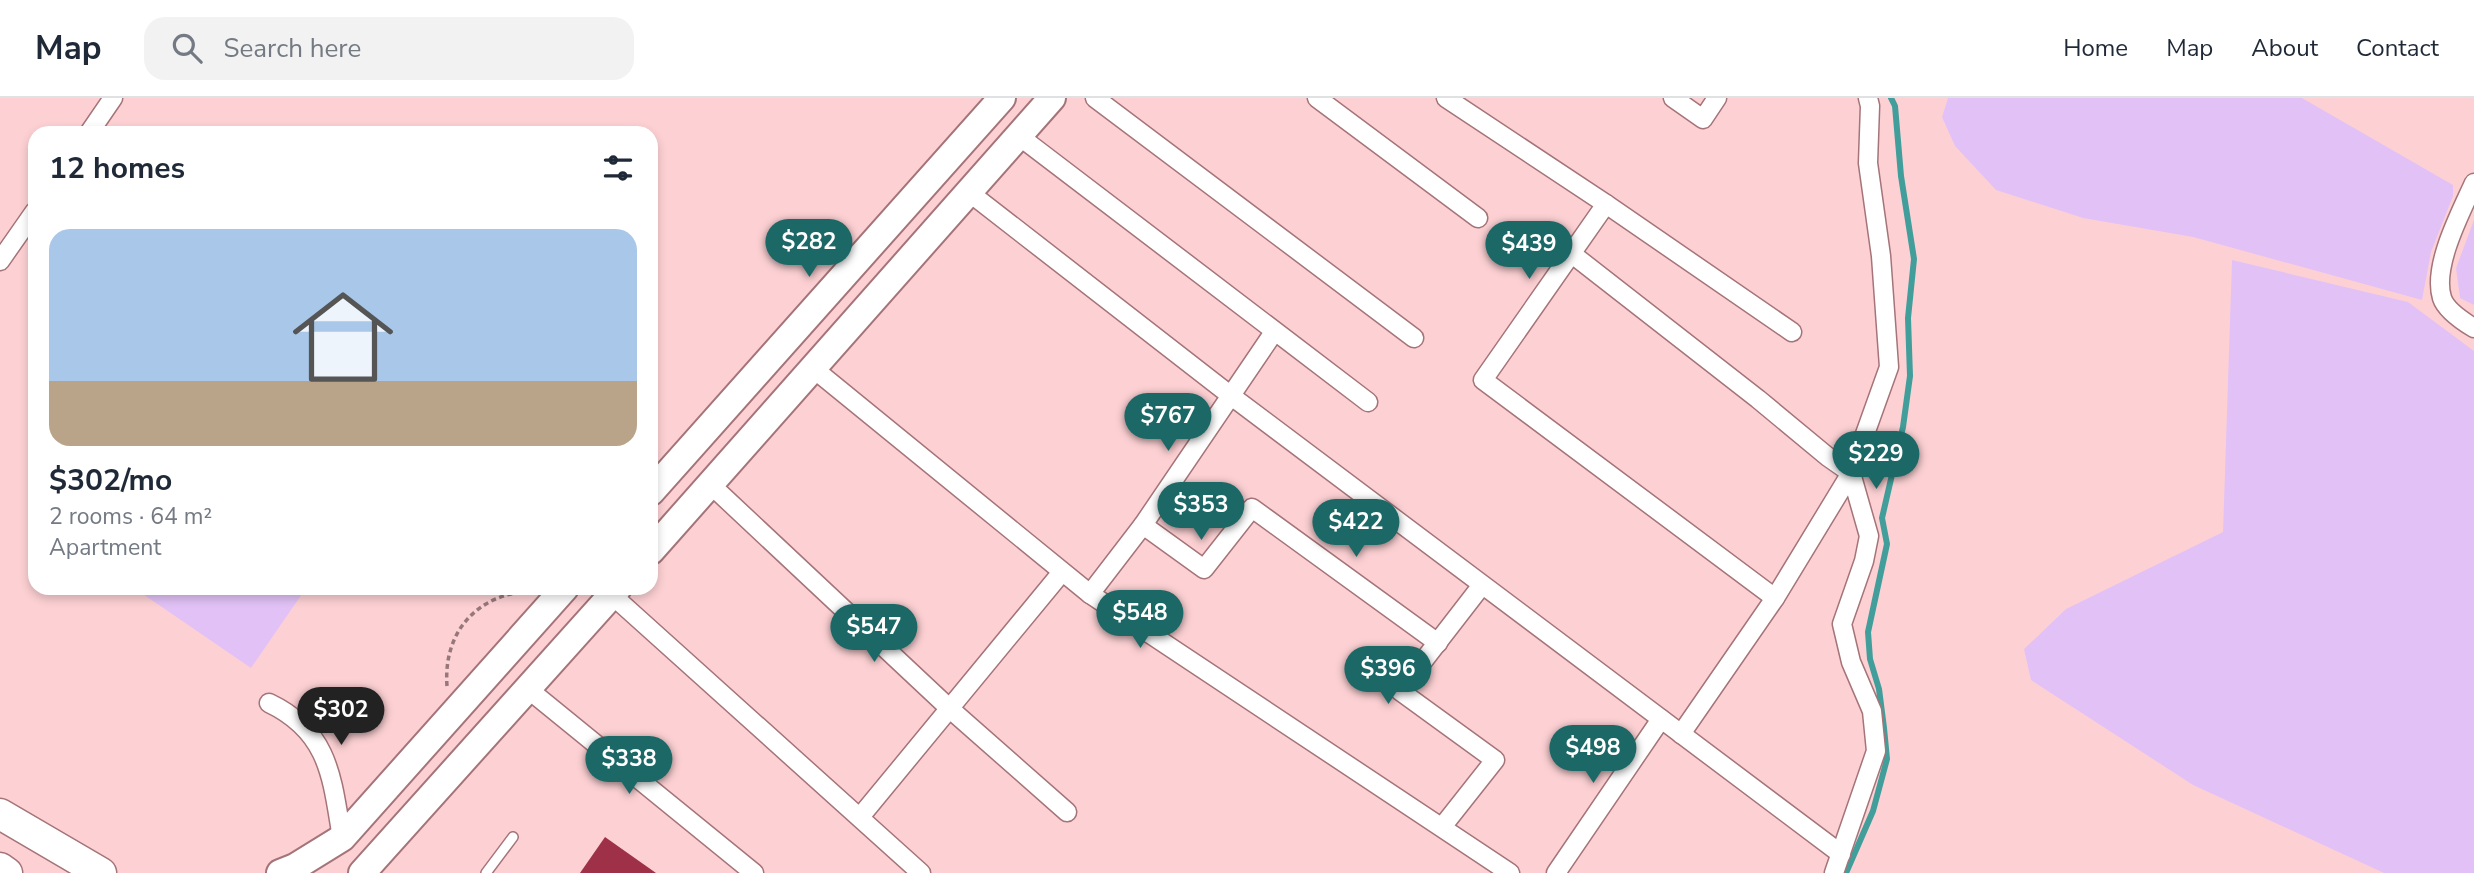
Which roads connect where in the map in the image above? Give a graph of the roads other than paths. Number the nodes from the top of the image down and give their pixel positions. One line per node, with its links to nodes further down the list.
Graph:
1 (113, 98): 11 (street)
2 (1002, 98): 28 (main road)
3 (1052, 98): 12 (main road)
4 (1095, 98): 23 (street)
5 (1317, 98): 10 (street)
6 (1446, 98): 15 (street)
7 (1673, 98): 8 (street)
8 (1717, 98)
9 (1868, 98): 27 (street)
10 (1340, 104): 16 (street)
11 (94, 126)
12 (1018, 136): 14 (main road); 21 (street)
13 (2474, 183): 20 (street)
14 (970, 193): 24 (main road); 25 (street)
15 (1606, 204): 18 (street); 22 (street)
16 (1478, 218)
17 (28, 221): 19 (street)
18 (1572, 254): 27 (street); 37 (street)
19 (0, 261)
20 (2474, 328)
21 (1274, 332): 25 (street); 26 (street)
22 (1792, 332)
23 (1415, 338)
24 (814, 369): 29 (main road); 32 (street)
25 (1230, 395): 30 (street); 33 (street)
26 (1368, 402)
27 (1851, 473): 37 (street); 50 (street)
28 (658, 484)
29 (710, 484): 31 (main road); 41 (street)
30 (1143, 525): 34 (street); 38 (street)
31 (658, 543)
32 (1062, 572): 34 (street); 41 (street)
33 (1482, 584): 38 (street); 42 (street)
34 (1090, 594): 47 (street)
35 (562, 595): 49 (main road)
36 (610, 597): 39 (main road); 46 (street)
37 (1775, 598): 43 (street)
38 (1438, 643): 47 (street)
39 (528, 689): 55 (main road); 57 (street)
40 (269, 703): 49 (street)
41 (949, 708): 44 (street); 46 (street)
42 (1661, 719): 43 (street); 60 (street)
43 (1681, 734): 50 (street)
44 (1067, 811)
45 (0, 814): 53 (main road)
46 (860, 817): 58 (street)
47 (1442, 827): 59 (street)
48 (513, 837): 56 (lane)
49 (342, 838): 54 (main road)
50 (1840, 854): 61 (street)
51 (0, 868): 52 (main road)
52 (7, 873)
53 (101, 873)
54 (281, 873)
55 (362, 873)
56 (486, 873)
57 (754, 873)
58 (921, 873)
59 (1510, 873)
60 (1556, 873)
61 (1833, 873)

